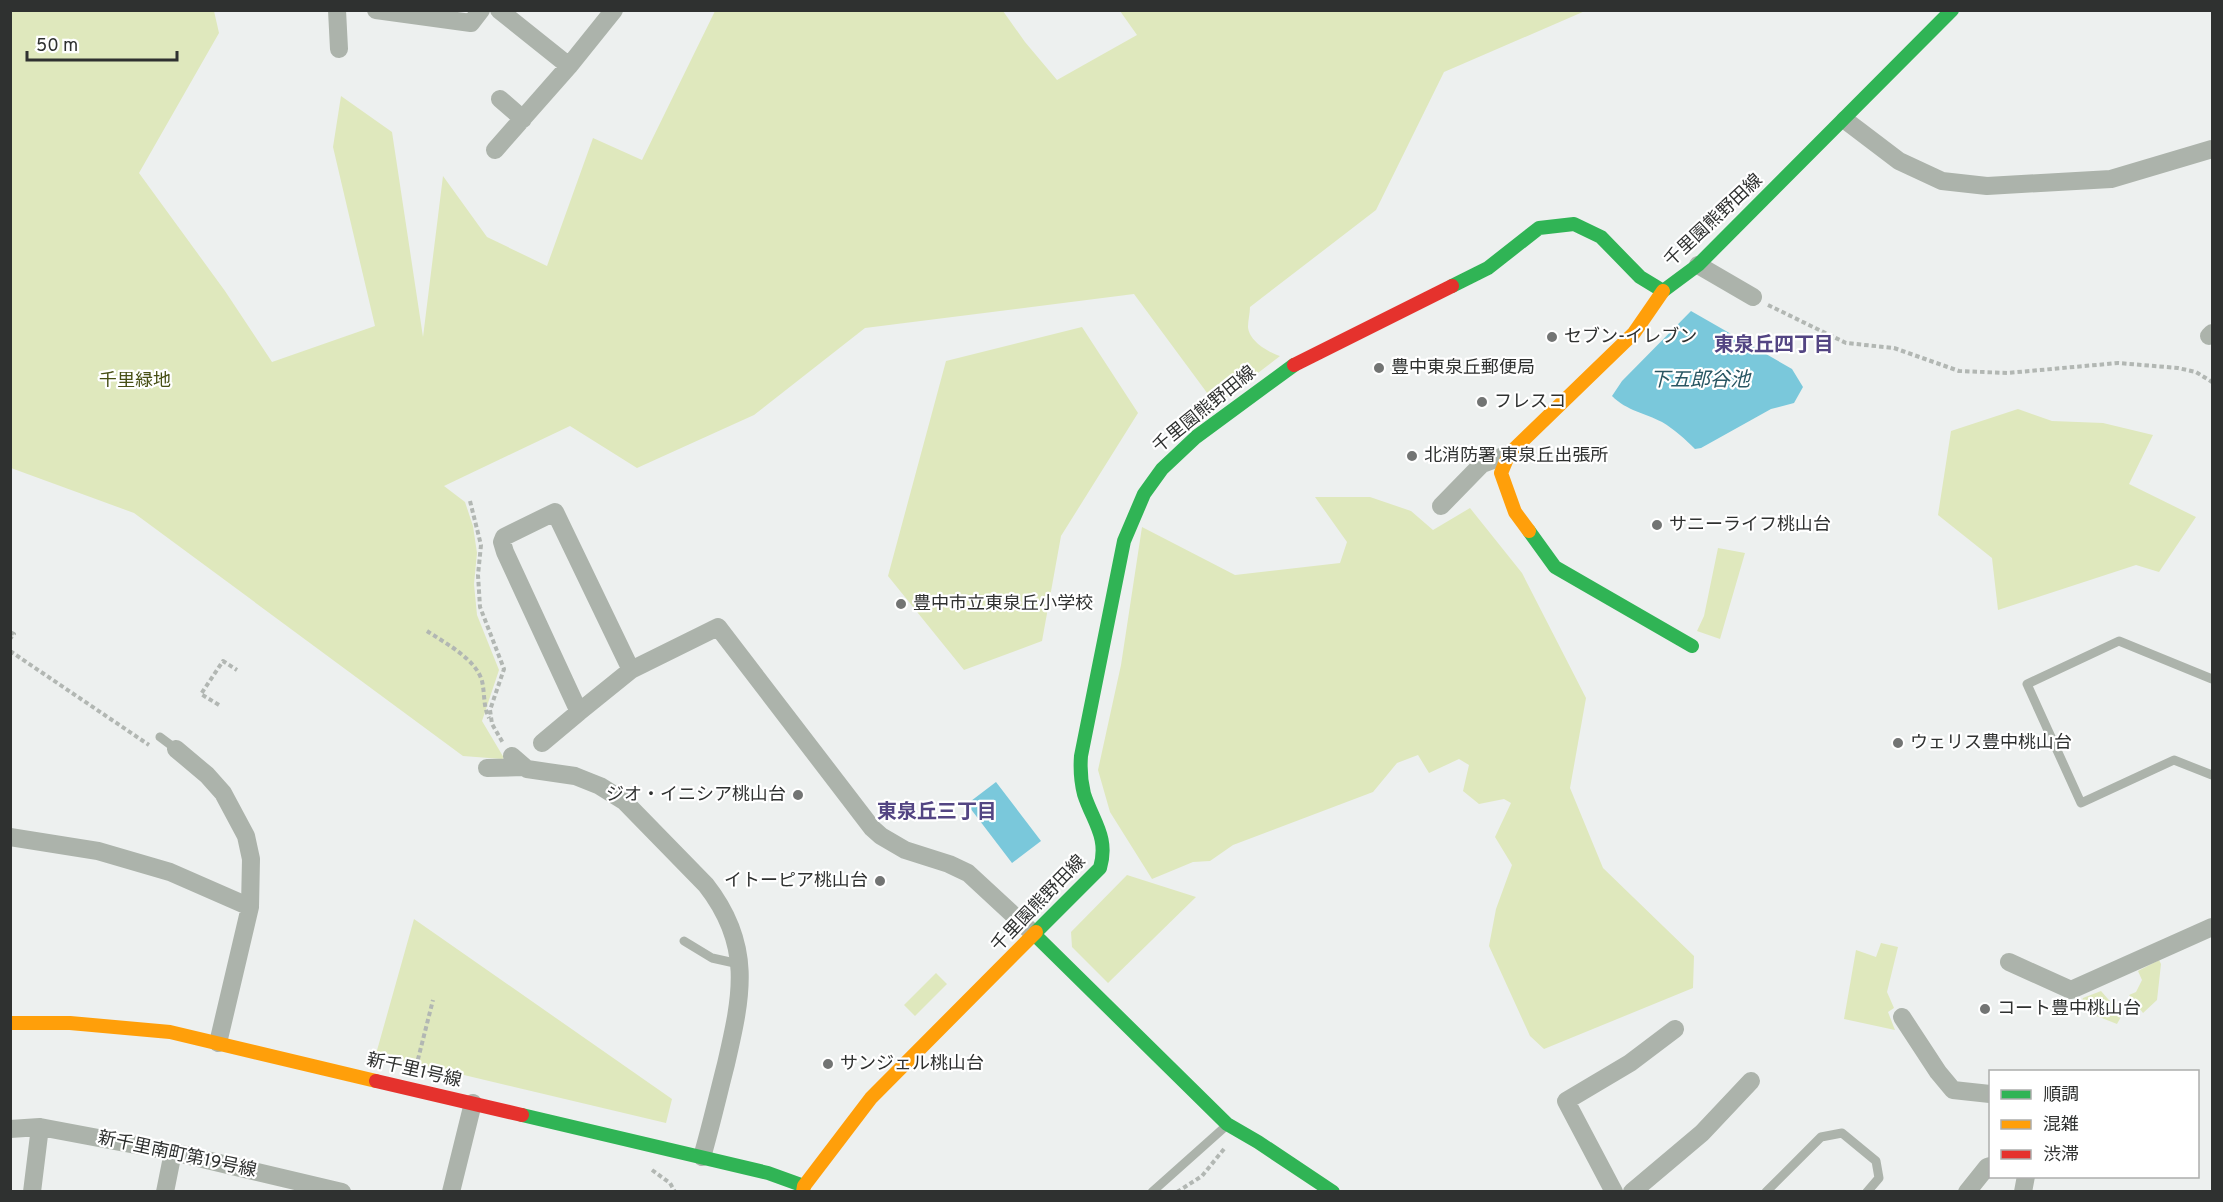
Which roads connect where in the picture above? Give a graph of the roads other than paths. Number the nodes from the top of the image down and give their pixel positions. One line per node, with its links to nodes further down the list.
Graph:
1 (337, 10): 7 (street)
2 (376, 10): 3 (street)
3 (481, 10)
4 (500, 10): 8 (street)
5 (614, 10): 8 (street)
6 (1952, 10): 11 (street, 千里園熊野田線)
7 (339, 50)
8 (569, 66): 10 (street)
9 (500, 99): 10 (street)
10 (523, 119): 13 (street)
11 (1845, 120): 12 (street); 14 (street, 千里園熊野田線)
12 (2212, 149)
13 (495, 150)
14 (1698, 265): 15 (street, 千里園熊野田線); 16 (street)
15 (1663, 291): 17 (street); 31 (street, 千里園熊野田線)
16 (1753, 297)
17 (1509, 454): 18 (street); 19 (street)
18 (1441, 506)
19 (1692, 646)
20 (630, 670): 22 (street); 22 (street); 31 (street)
21 (2212, 679): 27 (lane)
22 (579, 712): 24 (street)
23 (160, 737): 25 (lane)
24 (543, 742)
25 (176, 749): 29 (street)
26 (487, 768): 34 (street)
27 (2212, 776)
28 (10, 837): 29 (street)
29 (250, 907): 38 (street)
30 (2212, 927): 33 (street)
31 (1035, 935): 43 (street); 49 (street, 千里園熊野田線)
32 (684, 941): 34 (lane)
33 (2009, 962)
34 (739, 964): 46 (street)
35 (1902, 1017): 40 (street)
36 (10, 1023): 38 (street, 新千里1号線)
37 (1675, 1029): 56 (street)
38 (218, 1043): 41 (street, 新千里1号線)
39 (1751, 1081): 57 (street)
40 (1989, 1094)
41 (473, 1103): 46 (street, 新千里1号線); 53 (street)
42 (40, 1127): 44 (street, 新千里南町第19号線); 45 (street, 新千里南町第19号線); 50 (street)
43 (1232, 1128): 54 (lane); 55 (street)
44 (10, 1129)
45 (173, 1152): 48 (street, 新千里南町第19号線); 51 (street)
46 (702, 1157): 49 (street, 新千里1号線)
47 (1989, 1166): 60 (street)
48 (310, 1188): 52 (street, 新千里南町第19号線)
49 (804, 1189)
50 (32, 1191)
51 (165, 1191)
52 (342, 1191)
53 (451, 1191)
54 (1152, 1191)
55 (1333, 1191)
56 (1614, 1191)
57 (1632, 1191)
58 (1766, 1191): 59 (lane)
59 (1867, 1191)
60 (1967, 1191)

